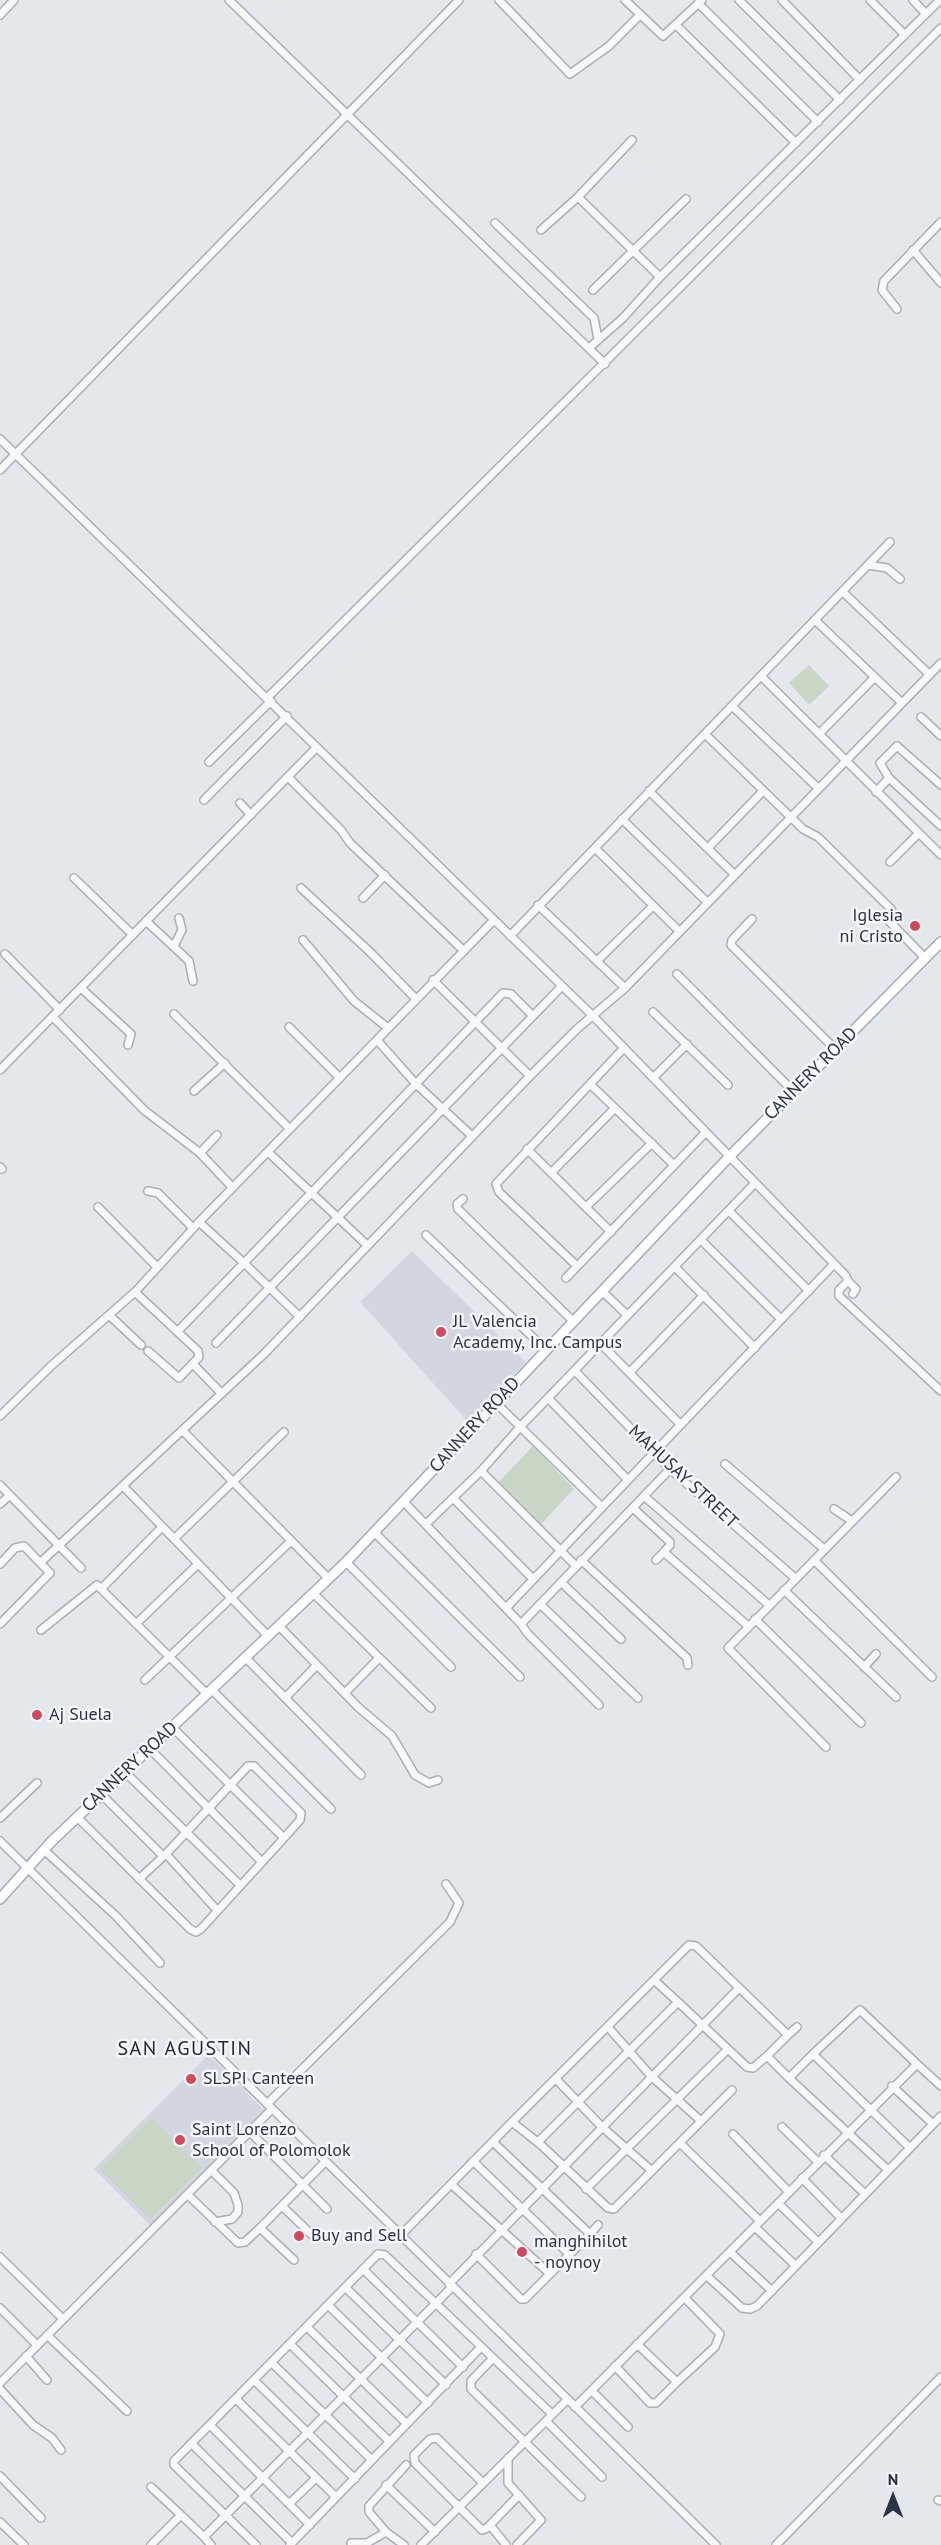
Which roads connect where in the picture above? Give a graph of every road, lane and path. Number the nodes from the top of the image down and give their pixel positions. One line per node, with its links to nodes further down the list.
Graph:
1 (14, 0): 13 (street)
2 (229, 0): 20 (street)
3 (459, 0): 20 (street)
4 (499, 0): 14 (street)
5 (625, 0): 14 (street)
6 (739, 0): 19 (street)
7 (782, 0): 18 (street)
8 (870, 0): 17 (street)
9 (913, 0): 12 (street)
10 (940, 0): 12 (street)
11 (700, 2): 15 (street); 21 (street)
12 (926, 14): 17 (street)
13 (0, 15)
14 (640, 15): 15 (street)
15 (676, 25): 23 (street)
16 (941, 28): 37 (street)
17 (905, 35): 18 (street)
18 (860, 80): 19 (street)
19 (840, 100): 21 (street)
20 (346, 113): 36 (street); 39 (street)
21 (818, 122): 23 (street)
22 (632, 140): 24 (street)
23 (796, 143): 31 (street)
24 (578, 198): 28 (street); 30 (street)
25 (686, 199): 30 (street)
26 (495, 223): 35 (street)
27 (939, 226): 29 (street)
28 (541, 230)
29 (913, 250): 32 (street); 34 (street)
30 (633, 252): 31 (street); 33 (street)
31 (660, 278): 35 (street)
32 (941, 283)
33 (593, 290)
34 (897, 309)
35 (598, 339): 36 (street)
36 (589, 348): 37 (street)
37 (605, 363): 50 (street)
38 (0, 439): 39 (street)
39 (15, 454): 40 (street); 50 (street)
40 (0, 470)
41 (890, 542): 42 (street)
42 (868, 566): 43 (street); 44 (street)
43 (900, 579)
44 (843, 592): 45 (street); 47 (street)
45 (816, 621): 48 (street); 49 (street)
46 (941, 663): 47 (street)
47 (929, 674): 51 (street)
48 (762, 677): 52 (street); 56 (street)
49 (875, 677): 51 (street); 56 (street)
50 (269, 699): 53 (street); 60 (street)
51 (902, 703): 59 (street)
52 (732, 706): 55 (street); 64 (street)
53 (287, 716): 58 (street); 68 (street)
54 (921, 717): 57 (street)
55 (705, 734): 65 (street); 66 (street)
56 (819, 734): 59 (street)
57 (941, 736)
58 (317, 747): 61 (street); 89 (street)
59 (846, 760): 64 (street); 67 (street)
60 (209, 762)
61 (288, 777): 70 (street); 80 (street)
62 (889, 778): 63 (street); 67 (street); 73 (street)
63 (941, 785)
64 (818, 788): 71 (street)
65 (649, 791): 72 (street); 76 (street)
66 (763, 791): 71 (street); 76 (street)
67 (876, 792): 74 (street)
68 (204, 800)
69 (240, 803): 70 (street)
70 (251, 815): 90 (street)
71 (790, 818): 79 (street); 99 (street)
72 (622, 819): 75 (street); 84 (street)
73 (941, 826)
74 (919, 833): 77 (street); 78 (street)
75 (595, 848): 85 (street); 86 (street)
76 (708, 848): 79 (street)
77 (941, 855)
78 (890, 862)
79 (734, 874): 84 (street)
80 (385, 875): 83 (street); 97 (street)
81 (74, 878): 92 (street)
82 (301, 888): 107 (street)
83 (363, 898)
84 (707, 902): 91 (street)
85 (538, 905): 93 (street); 100 (street)
86 (653, 906): 91 (street); 100 (street)
87 (179, 918): 96 (street)
88 (752, 919): 122 (street)
89 (494, 920): 93 (street); 97 (street)
90 (146, 921): 92 (street); 96 (street)
91 (679, 931): 106 (street)
92 (133, 935): 105 (street)
93 (510, 936): 104 (street)
94 (303, 940): 116 (street)
95 (941, 942): 99 (main road, CANNERY ROAD)
96 (174, 946): 103 (street)
97 (464, 951): 102 (street)
98 (5, 954): 108 (street)
99 (925, 958): 122 (main road, CANNERY ROAD)
100 (597, 961): 106 (street)
101 (677, 974): 132 (street)
102 (433, 980): 107 (street); 114 (street)
103 (193, 981)
104 (562, 986): 111 (street); 112 (street)
105 (81, 988): 108 (street); 119 (street)
106 (625, 988): 112 (street)
107 (416, 999): 116 (street)
108 (60, 1010): 113 (street)
109 (653, 1012): 118 (street)
110 (174, 1014): 123 (street)
111 (532, 1015): 114 (street); 120 (street)
112 (592, 1015): 121 (street); 125 (street)
113 (53, 1017): 124 (street); 142 (street)
114 (477, 1021): 120 (street); 128 (street)
115 (290, 1027): 126 (street)
116 (388, 1028): 117 (street)
117 (377, 1040): 126 (street); 128 (street)
118 (687, 1044): 127 (street); 130 (street)
119 (128, 1045)
120 (504, 1047): 125 (street); 133 (street)
121 (623, 1049): 127 (street); 129 (street)
122 (835, 1049): 132 (main road, CANNERY ROAD)
123 (225, 1063): 131 (street); 135 (street)
124 (0, 1070)
125 (531, 1076): 138 (street)
126 (340, 1078): 135 (street)
127 (653, 1078): 136 (street)
128 (416, 1083): 133 (street); 149 (street)
129 (590, 1084): 134 (street); 140 (street)
130 (728, 1085)
131 (194, 1091)
132 (793, 1091): 143 (main road, CANNERY ROAD)
133 (444, 1108): 138 (street); 154 (street)
134 (615, 1108): 139 (street); 145 (street)
135 (290, 1129): 141 (street)
136 (706, 1132): 143 (street); 144 (street)
137 (217, 1135): 142 (street)
138 (472, 1137): 160 (street)
139 (652, 1143): 144 (street); 152 (street)
140 (527, 1149): 145 (street); 163 (street)
141 (268, 1152): 147 (street); 149 (street)
142 (200, 1153): 147 (street)
143 (730, 1156): 146 (street); 169 (main road, CANNERY ROAD)
144 (674, 1165): 157 (street)
145 (552, 1173): 152 (street)
146 (755, 1184): 153 (street); 162 (street)
147 (232, 1187): 155 (street)
148 (148, 1191): 156 (street)
149 (312, 1192): 154 (street); 161 (street)
150 (463, 1199): 178 (street)
151 (99, 1207): 164 (street)
152 (586, 1207): 157 (street)
153 (729, 1211): 159 (street); 171 (street)
154 (339, 1217): 160 (street); 168 (street)
155 (199, 1222): 156 (street); 161 (street)
156 (193, 1228): 164 (street)
157 (611, 1232): 163 (street)
158 (426, 1235): 184 (street)
159 (701, 1240): 165 (street); 177 (street)
160 (367, 1245): 176 (street)
161 (244, 1263): 168 (street); 179 (street)
162 (834, 1264): 167 (street); 171 (street)
163 (577, 1266): 166 (street)
164 (157, 1267): 170 (street)
165 (675, 1267): 173 (street); 175 (street)
166 (566, 1278)
167 (848, 1281): 172 (street); 189 (street)
168 (270, 1288): 176 (street); 180 (street)
169 (602, 1291): 175 (street); 178 (main road, CANNERY ROAD)
170 (135, 1292): 174 (street); 179 (street)
171 (809, 1292): 177 (street)
172 (853, 1294)
173 (704, 1295): 183 (street); 188 (street)
174 (109, 1315): 182 (street); 193 (street)
175 (627, 1315): 181 (street)
176 (300, 1317): 190 (street)
177 (781, 1319): 183 (street)
178 (573, 1321): 184 (main road, CANNERY ROAD)
179 (178, 1331): 186 (street)
180 (216, 1343)
181 (601, 1344): 187 (street); 188 (street)
182 (141, 1345)
183 (755, 1348): 194 (street)
184 (545, 1349): 192 (main road, CANNERY ROAD)
185 (148, 1351): 186 (street)
186 (194, 1365): 190 (street)
187 (574, 1371): 191 (street); 198 (street, MAHUSAY STREET)
188 (630, 1372): 194 (street)
189 (941, 1391)
190 (221, 1393): 196 (street)
191 (548, 1398): 195 (street); 203 (street)
192 (496, 1403): 195 (street); 210 (main road, CANNERY ROAD)
193 (0, 1416)
194 (681, 1425): 198 (street)
195 (521, 1426): 201 (street); 212 (street)
196 (182, 1430): 204 (street); 206 (street)
197 (284, 1432): 204 (street)
198 (654, 1453): 200 (street, MAHUSAY STREET); 203 (street)
199 (725, 1464): 222 (street)
200 (670, 1469): 208 (street); 233 (street, MAHUSAY STREET)
201 (481, 1471): 209 (street); 223 (street)
202 (896, 1477): 215 (street)
203 (628, 1480): 212 (street)
204 (234, 1483): 219 (street); 220 (street)
205 (0, 1485): 207 (street)
206 (124, 1487): 217 (street); 221 (street)
207 (10, 1495): 211 (street); 221 (street)
208 (644, 1496): 213 (street); 242 (street)
209 (453, 1498): 216 (street); 235 (street)
210 (404, 1502): 216 (street); 218 (main road, CANNERY ROAD)
211 (0, 1504)
212 (602, 1508): 223 (street)
213 (633, 1508): 224 (street); 229 (street)
214 (834, 1509): 215 (street)
215 (852, 1521): 222 (street)
216 (426, 1524): 243 (street)
217 (162, 1527): 219 (street); 237 (street)
218 (375, 1533): 228 (main road, CANNERY ROAD); 261 (street)
219 (174, 1539): 231 (street)
220 (291, 1541): 234 (street); 240 (street)
221 (60, 1547): 227 (street); 232 (street)
222 (824, 1549): 226 (street)
223 (560, 1551): 229 (street); 235 (street)
224 (664, 1552): 225 (street); 249 (street)
225 (656, 1560)
226 (813, 1560): 233 (street); 262 (street)
227 (41, 1562): 230 (street); 245 (street)
228 (346, 1562): 234 (main road, CANNERY ROAD); 259 (street)
229 (579, 1563): 236 (street); 258 (street)
230 (0, 1564)
231 (198, 1564): 240 (street); 246 (street)
232 (81, 1568)
233 (795, 1578): 238 (street)
234 (329, 1579): 239 (main road, CANNERY ROAD)
235 (533, 1579): 243 (street)
236 (561, 1582): 241 (street); 252 (street)
237 (101, 1589): 246 (street); 250 (street)
238 (784, 1590): 242 (street); 260 (street)
239 (314, 1594): 248 (main road, CANNERY ROAD); 256 (street)
240 (231, 1598): 251 (street); 254 (street)
241 (540, 1604): 247 (street); 268 (street)
242 (769, 1605): 244 (street)
243 (506, 1608): 247 (street)
244 (755, 1619): 249 (street); 271 (street)
245 (0, 1624)
246 (136, 1624): 254 (street)
247 (521, 1624): 269 (street)
248 (279, 1626): 251 (main road, CANNERY ROAD); 257 (street)
249 (748, 1626): 273 (street)
250 (41, 1630)
251 (268, 1636): 255 (main road, CANNERY ROAD)
252 (621, 1639)
253 (876, 1654): 260 (street)
254 (168, 1657): 263 (street); 264 (street)
255 (246, 1658): 264 (main road, CANNERY ROAD); 267 (street)
256 (378, 1659): 265 (street); 270 (street)
257 (317, 1665): 265 (street); 267 (street)
258 (688, 1665)
259 (451, 1667)
260 (864, 1667): 266 (street)
261 (520, 1677)
262 (932, 1677)
263 (145, 1680)
264 (210, 1692): 272 (main road, CANNERY ROAD); 282 (street)
265 (345, 1693): 277 (street)
266 (896, 1697)
267 (285, 1698): 276 (street)
268 (638, 1698)
269 (599, 1705)
270 (430, 1708)
271 (861, 1723)
272 (172, 1727): 274 (main road, CANNERY ROAD); 279 (street)
273 (826, 1747)
274 (150, 1749): 275 (main road, CANNERY ROAD); 281 (street)
275 (125, 1772): 280 (main road, CANNERY ROAD); 285 (street)
276 (360, 1775)
277 (438, 1780)
278 (37, 1783): 284 (street)
279 (231, 1786): 281 (street); 286 (street); 286 (street)
280 (101, 1794): 283 (main road, CANNERY ROAD); 289 (street)
281 (209, 1808): 285 (street); 290 (street)
282 (331, 1809)
283 (77, 1817): 288 (main road, CANNERY ROAD); 292 (street)
284 (0, 1818)
285 (187, 1832): 289 (street); 293 (street)
286 (284, 1838): 290 (street)
287 (0, 1841): 291 (street)
288 (44, 1850): 291 (main road, CANNERY ROAD); 297 (street)
289 (164, 1855): 292 (street); 296 (street)
290 (261, 1861): 293 (street)
291 (26, 1869): 295 (main road, CANNERY ROAD); 318 (street)
292 (139, 1879): 296 (street)
293 (239, 1884): 296 (street)
294 (446, 1884): 318 (street)
295 (0, 1899)
296 (216, 1910)
297 (160, 1963)
298 (654, 1980): 299 (street); 300 (street); 302 (street)
299 (739, 1988): 301 (street); 304 (street)
300 (678, 2002): 301 (street); 306 (street)
301 (702, 2026): 305 (street); 310 (street)
302 (608, 2027): 306 (street); 312 (street)
303 (796, 2027): 304 (street)
304 (788, 2035): 308 (street)
305 (727, 2050): 308 (street); 316 (street)
306 (629, 2052): 310 (street); 317 (street)
307 (813, 2054): 309 (street); 311 (street); 319 (street)
308 (767, 2056): 311 (street)
309 (917, 2064): 313 (street); 314 (street)
310 (651, 2076): 316 (street); 324 (street)
311 (789, 2078): 326 (street)
312 (556, 2079): 317 (street); 322 (street)
313 (892, 2086): 319 (street); 323 (street)
314 (941, 2086)
315 (732, 2091): 321 (street)
316 (677, 2099): 321 (street); 332 (street)
317 (578, 2102): 324 (street); 330 (street)
318 (270, 2107): 327 (street); 336 (street)
319 (870, 2109): 326 (street); 333 (street)
320 (941, 2116): 323 (street)
321 (701, 2121): 331 (street)
322 (512, 2122): 329 (street); 330 (street)
323 (933, 2124): 333 (street)
324 (601, 2126): 332 (street); 338 (street)
325 (782, 2127): 337 (street)
326 (848, 2131): 334 (street); 339 (street)
327 (250, 2132): 340 (street); 343 (street)
328 (733, 2134): 347 (street)
329 (493, 2142): 335 (street); 345 (street)
330 (538, 2142): 338 (street)
331 (681, 2143): 341 (street); 356 (street)
332 (628, 2148): 341 (street); 346 (street)
333 (910, 2148): 339 (street)
334 (824, 2155): 337 (street); 348 (street)
335 (473, 2161): 344 (street); 352 (street)
336 (325, 2162): 343 (street); 361 (street)
337 (818, 2162): 342 (street)
338 (563, 2166): 345 (street); 346 (street)
339 (888, 2170): 348 (street)
340 (212, 2171): 349 (street); 355 (street)
341 (652, 2171): 346 (street)
342 (802, 2178): 347 (street); 354 (street)
343 (302, 2184): 351 (street); 353 (street)
344 (452, 2184): 359 (street); 361 (street)
345 (542, 2188): 352 (street); 360 (street)
346 (585, 2189)
347 (789, 2192): 350 (street)
348 (864, 2193): 354 (street)
349 (188, 2195): 355 (street); 380 (street)
350 (778, 2203): 356 (street); 363 (street)
351 (282, 2206): 358 (street); 362 (street)
352 (522, 2209): 359 (street); 366 (street)
353 (327, 2210)
354 (841, 2218): 363 (street)
355 (215, 2222): 358 (street)
356 (758, 2224): 364 (street); 369 (street)
357 (598, 2225): 360 (street)
358 (260, 2228): 368 (street)
359 (502, 2228): 365 (street); 371 (street)
360 (590, 2234): 366 (street)
361 (401, 2235): 373 (street)
362 (313, 2236)
363 (818, 2242): 369 (street)
364 (730, 2252): 372 (street); 375 (street)
365 (476, 2254): 371 (street); 373 (street)
366 (570, 2255): 371 (street)
367 (0, 2257): 380 (street)
368 (294, 2260)
369 (795, 2265): 375 (street)
370 (364, 2270): 374 (street); 377 (street); 381 (street)
371 (550, 2274)
372 (707, 2276): 375 (street); 376 (street)
373 (450, 2285): 377 (street); 406 (street)
374 (346, 2288): 378 (street); 384 (street)
375 (772, 2291)
376 (686, 2298): 386 (street); 399 (street)
377 (434, 2303): 381 (street); 388 (street)
378 (328, 2305): 382 (street); 390 (street)
379 (0, 2308): 387 (street)
380 (63, 2319): 383 (street)
381 (416, 2321): 384 (street); 394 (street)
382 (307, 2327): 385 (street); 396 (street)
383 (47, 2335): 387 (street); 409 (street)
384 (400, 2340): 390 (street); 401 (street)
385 (290, 2344): 392 (street); 404 (street)
386 (637, 2344): 393 (street); 399 (street)
387 (37, 2345): 389 (street)
388 (481, 2347): 391 (street); 394 (street)
389 (26, 2356): 397 (street); 400 (street)
390 (382, 2357): 396 (street); 407 (street)
391 (493, 2358): 410 (street); 418 (street)
392 (272, 2363): 398 (street); 411 (street)
393 (615, 2366): 399 (street); 403 (street)
394 (463, 2367): 401 (street)
395 (941, 2377): 459 (street)
396 (361, 2378): 404 (street); 413 (street)
397 (46, 2380)
398 (255, 2380): 405 (street); 416 (street)
399 (677, 2382)
400 (0, 2383)
401 (446, 2385): 407 (street)
402 (0, 2389): 420 (street)
403 (592, 2391): 408 (street); 415 (street)
404 (342, 2397): 411 (street); 417 (street)
405 (236, 2399): 414 (street); 421 (street)
406 (567, 2400): 408 (street); 410 (street)
407 (428, 2403): 413 (street)
408 (575, 2407): 458 (street)
409 (127, 2411)
410 (552, 2414): 412 (street)
411 (324, 2415): 416 (street); 423 (street)
412 (546, 2421): 418 (street); 427 (street)
413 (407, 2424): 417 (street)
414 (210, 2425): 419 (street); 426 (street)
415 (628, 2427)
416 (307, 2432): 421 (street); 429 (street)
417 (390, 2441): 423 (street)
418 (526, 2441): 422 (street); 436 (street)
419 (192, 2444): 434 (street); 439 (street)
420 (61, 2450)
421 (289, 2451): 426 (street); 428 (street)
422 (508, 2458): 430 (street); 433 (street)
423 (372, 2460): 429 (street)
424 (406, 2465): 431 (street)
425 (0, 2476): 441 (street)
426 (262, 2477): 434 (street); 437 (street)
427 (602, 2477)
428 (316, 2478): 435 (street); 437 (street)
429 (355, 2479): 435 (street)
430 (482, 2482): 438 (street); 438 (street)
431 (386, 2485): 445 (street); 446 (street)
432 (152, 2487): 440 (street)
433 (519, 2494): 444 (street); 457 (street)
434 (244, 2495): 439 (street); 448 (street)
435 (336, 2498): 443 (street)
436 (581, 2498)
437 (289, 2504): 443 (street)
438 (459, 2507): 444 (street); 446 (street)
439 (226, 2514): 447 (street); 452 (street)
440 (181, 2515): 447 (street); 450 (street)
441 (41, 2518)
442 (0, 2522): 449 (street)
443 (310, 2525): 448 (street)
444 (489, 2526): 456 (street)
445 (386, 2532): 453 (street); 454 (street)
446 (435, 2532): 455 (street)
447 (204, 2537): 451 (street)
448 (291, 2544)
449 (24, 2545)
450 (151, 2545)
451 (211, 2545)
452 (256, 2545)
453 (352, 2545)
454 (404, 2545)
455 (421, 2545)
456 (506, 2545)
457 (517, 2545)
458 (716, 2545)
459 (776, 2545)

